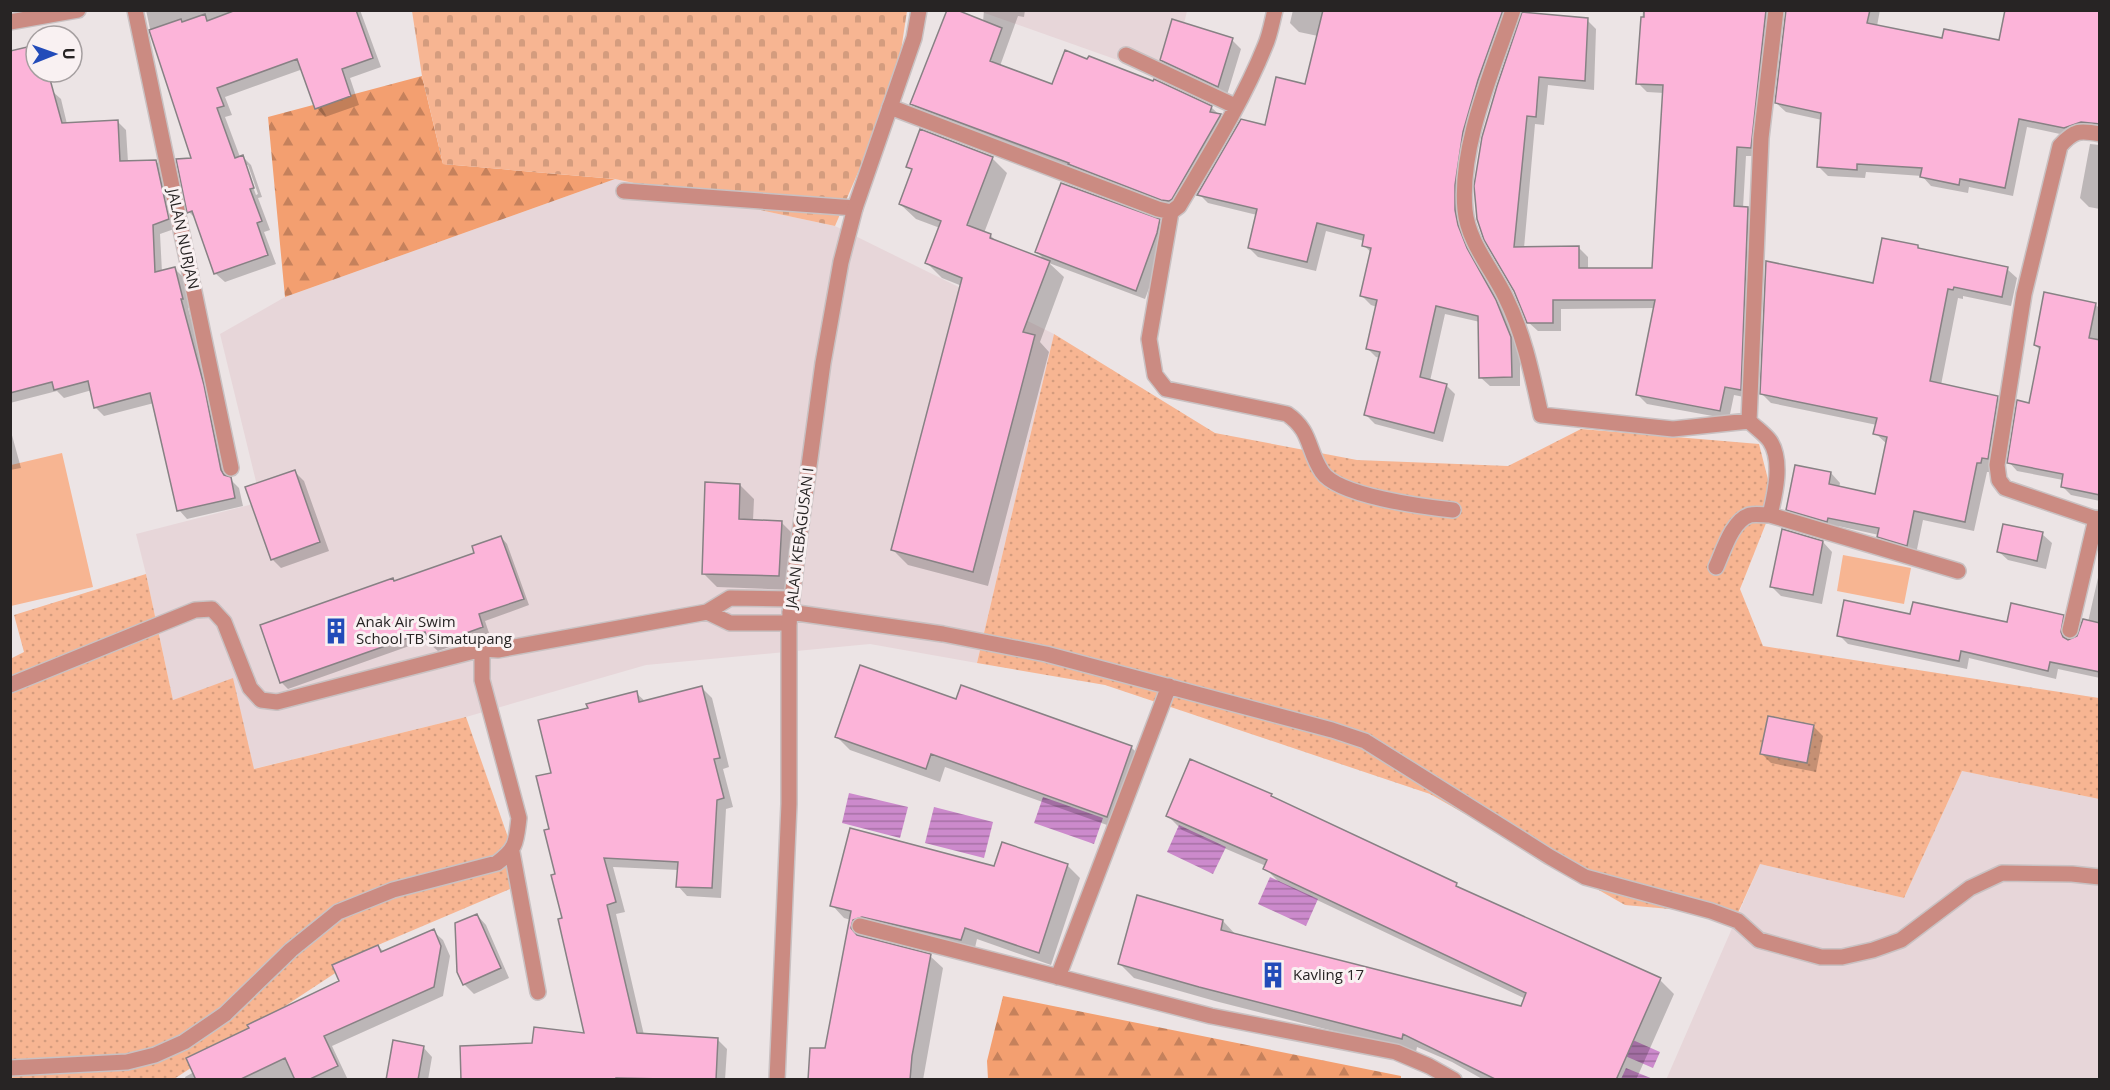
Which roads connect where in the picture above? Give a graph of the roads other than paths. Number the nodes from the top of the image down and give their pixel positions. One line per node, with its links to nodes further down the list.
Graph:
1 (78, 10): 7 (street)
2 (135, 10): 17 (street, JALAN NURJAN)
3 (919, 10): 11 (street, JALAN KEBAGUSAN I)
4 (1275, 10): 10 (street)
5 (1513, 10): 16 (street)
6 (1776, 10): 16 (street)
7 (54, 13): 8 (street)
8 (10, 22)
9 (1126, 55): 10 (street)
10 (1235, 106): 15 (street)
11 (890, 107): 14 (street, JALAN KEBAGUSAN I); 15 (street)
12 (2100, 134): 20 (street)
13 (624, 191): 14 (street)
14 (855, 208): 23 (street, JALAN KEBAGUSAN I)
15 (1171, 212): 18 (street)
16 (1749, 421): 19 (street)
17 (231, 468)
18 (1453, 510)
19 (1770, 515): 21 (street); 22 (street)
20 (2098, 518): 25 (street)
21 (1716, 567)
22 (1958, 571)
23 (791, 606): 24 (street); 24 (street); 28 (street); 35 (street, JALAN KEBAGUSAN I)
24 (707, 612): 26 (street)
25 (2070, 630)
26 (482, 649): 27 (street); 29 (street)
27 (10, 685)
28 (1168, 686): 30 (street); 32 (street)
29 (512, 852): 33 (street); 34 (street)
30 (2100, 877)
31 (860, 926): 32 (street)
32 (1058, 978): 36 (street)
33 (538, 992)
34 (10, 1068)
35 (777, 1080)
36 (1454, 1080)

